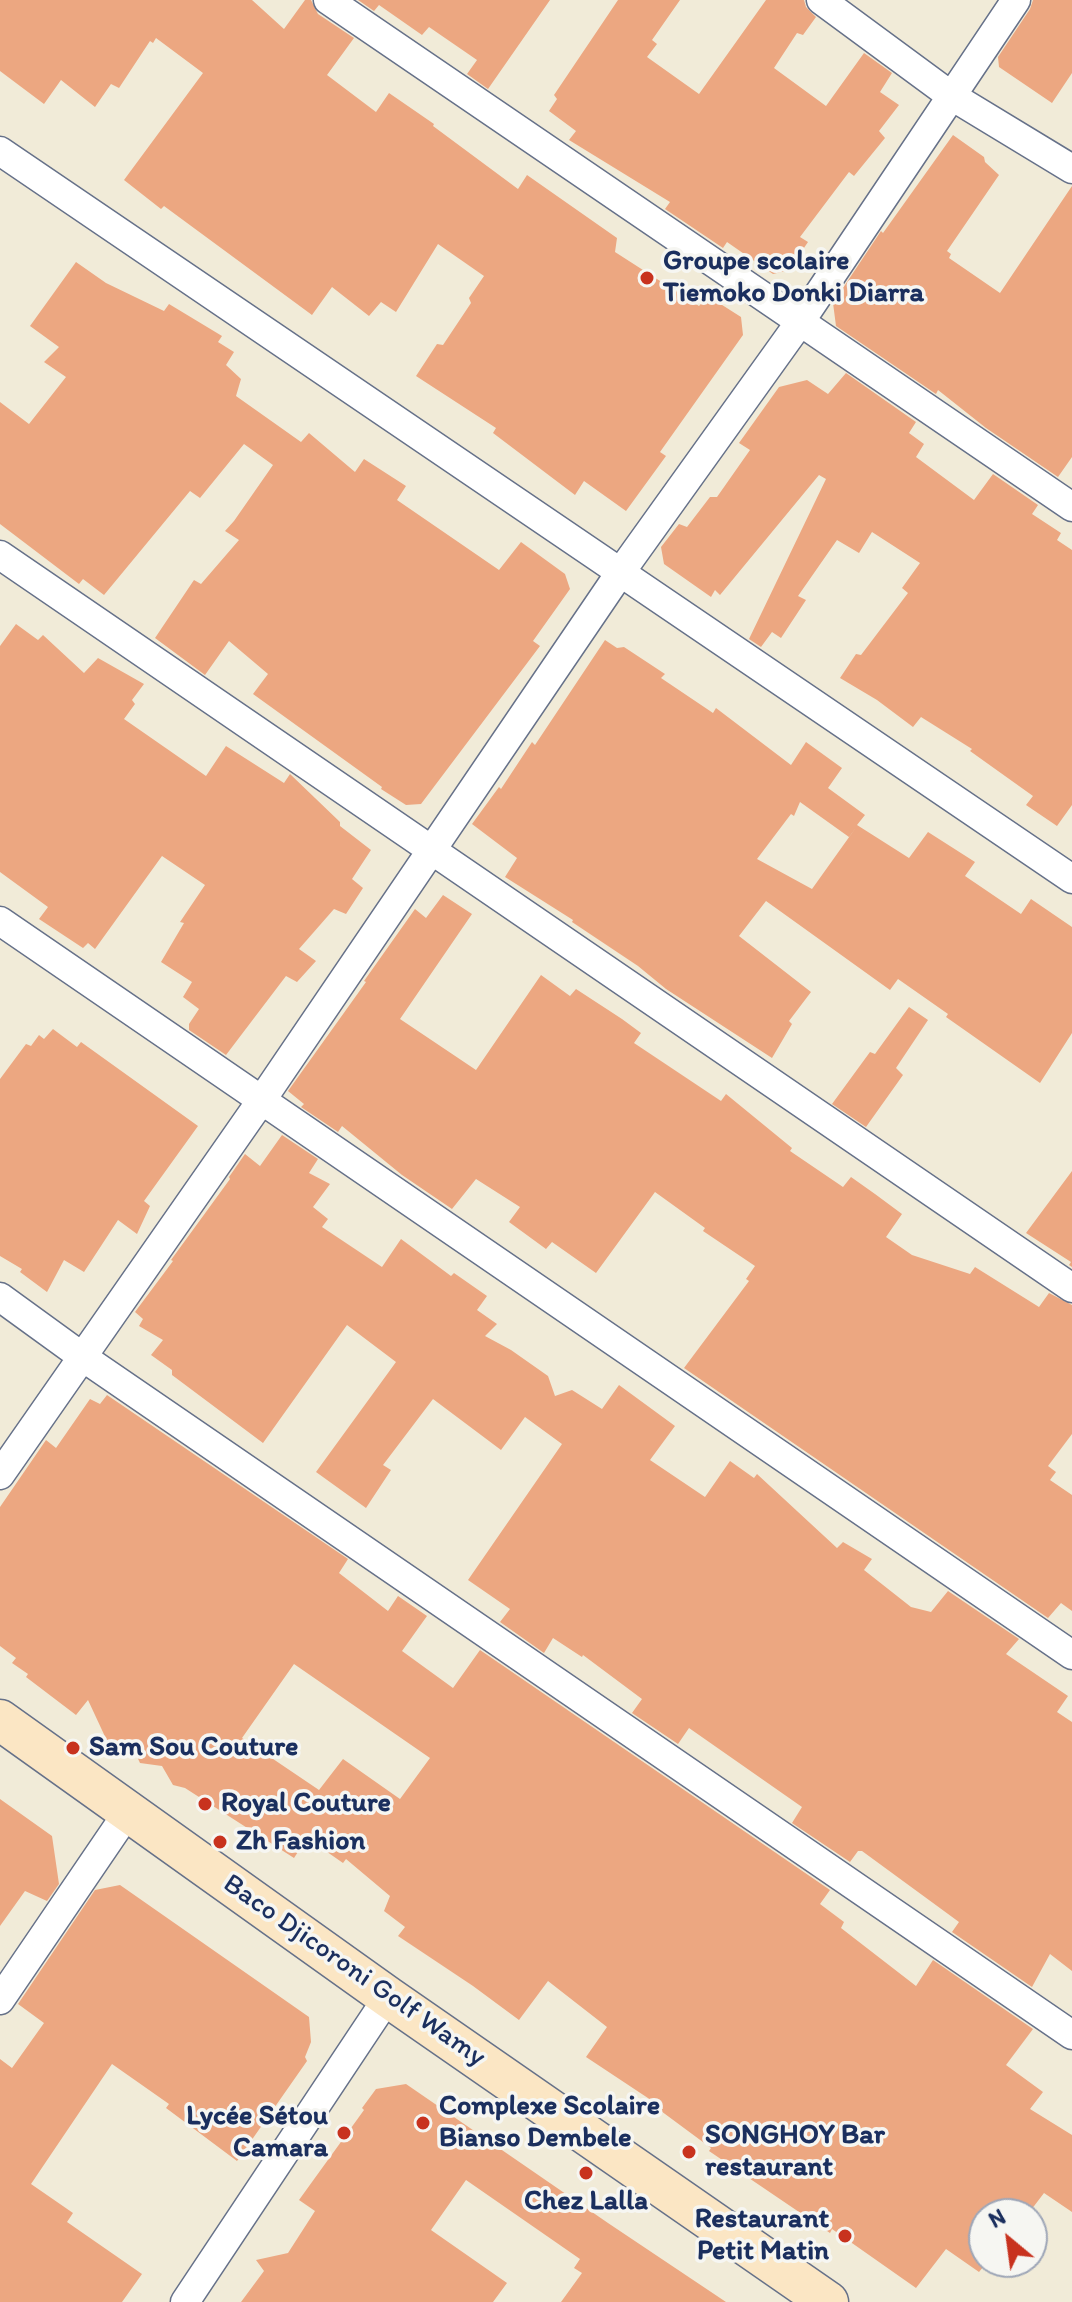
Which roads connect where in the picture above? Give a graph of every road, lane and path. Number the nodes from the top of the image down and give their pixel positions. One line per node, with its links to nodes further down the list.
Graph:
1 (328, 0): 7 (street)
2 (821, 0): 4 (street)
3 (1016, 0): 4 (street)
4 (950, 95): 6 (street); 7 (street)
5 (0, 151): 10 (street)
6 (1072, 169)
7 (800, 322): 8 (street); 10 (street)
8 (1072, 507)
9 (0, 555): 11 (street)
10 (620, 573): 11 (street); 12 (street)
11 (430, 850): 14 (street); 15 (street)
12 (1072, 879)
13 (0, 921): 14 (street)
14 (261, 1101): 17 (street); 19 (street)
15 (1072, 1288)
16 (0, 1297): 17 (street)
17 (84, 1358): 18 (street); 24 (street)
18 (0, 1475)
19 (1072, 1655)
20 (0, 1720): 21 (street, Baco Djicoroni Golf Wamy)
21 (128, 1812): 22 (street, Baco Djicoroni Golf Wamy); 23 (street)
22 (388, 1997): 25 (street); 26 (street, Baco Djicoroni Golf Wamy)
23 (0, 2000)
24 (1072, 2035)
25 (185, 2302)
26 (828, 2302)

